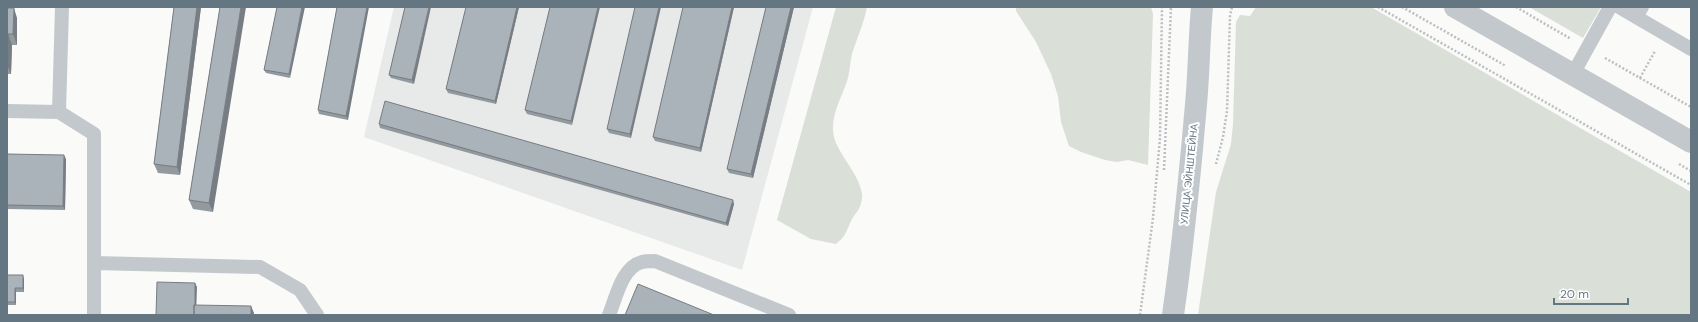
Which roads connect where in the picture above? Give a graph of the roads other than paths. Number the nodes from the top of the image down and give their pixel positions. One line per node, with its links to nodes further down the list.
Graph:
1 (62, 7): 13 (lane)
2 (1191, 7): 9 (street)
3 (1202, 7): 9 (street)
4 (1209, 7): 9 (street)
5 (1455, 7): 11 (street)
6 (1610, 7): 11 (lane)
7 (1619, 7): 8 (lane)
8 (1639, 12): 10 (lane)
9 (1199, 32): 20 (street, УЛИЦА ЭЙНШТЕЙНА)
10 (1691, 49)
11 (1573, 74): 14 (street)
12 (7, 111): 13 (lane)
13 (59, 112): 15 (lane)
14 (1691, 142)
15 (94, 263): 16 (lane); 17 (lane)
16 (94, 315)
17 (317, 315)
18 (609, 315): 19 (lane)
19 (789, 315)
20 (1173, 315)

